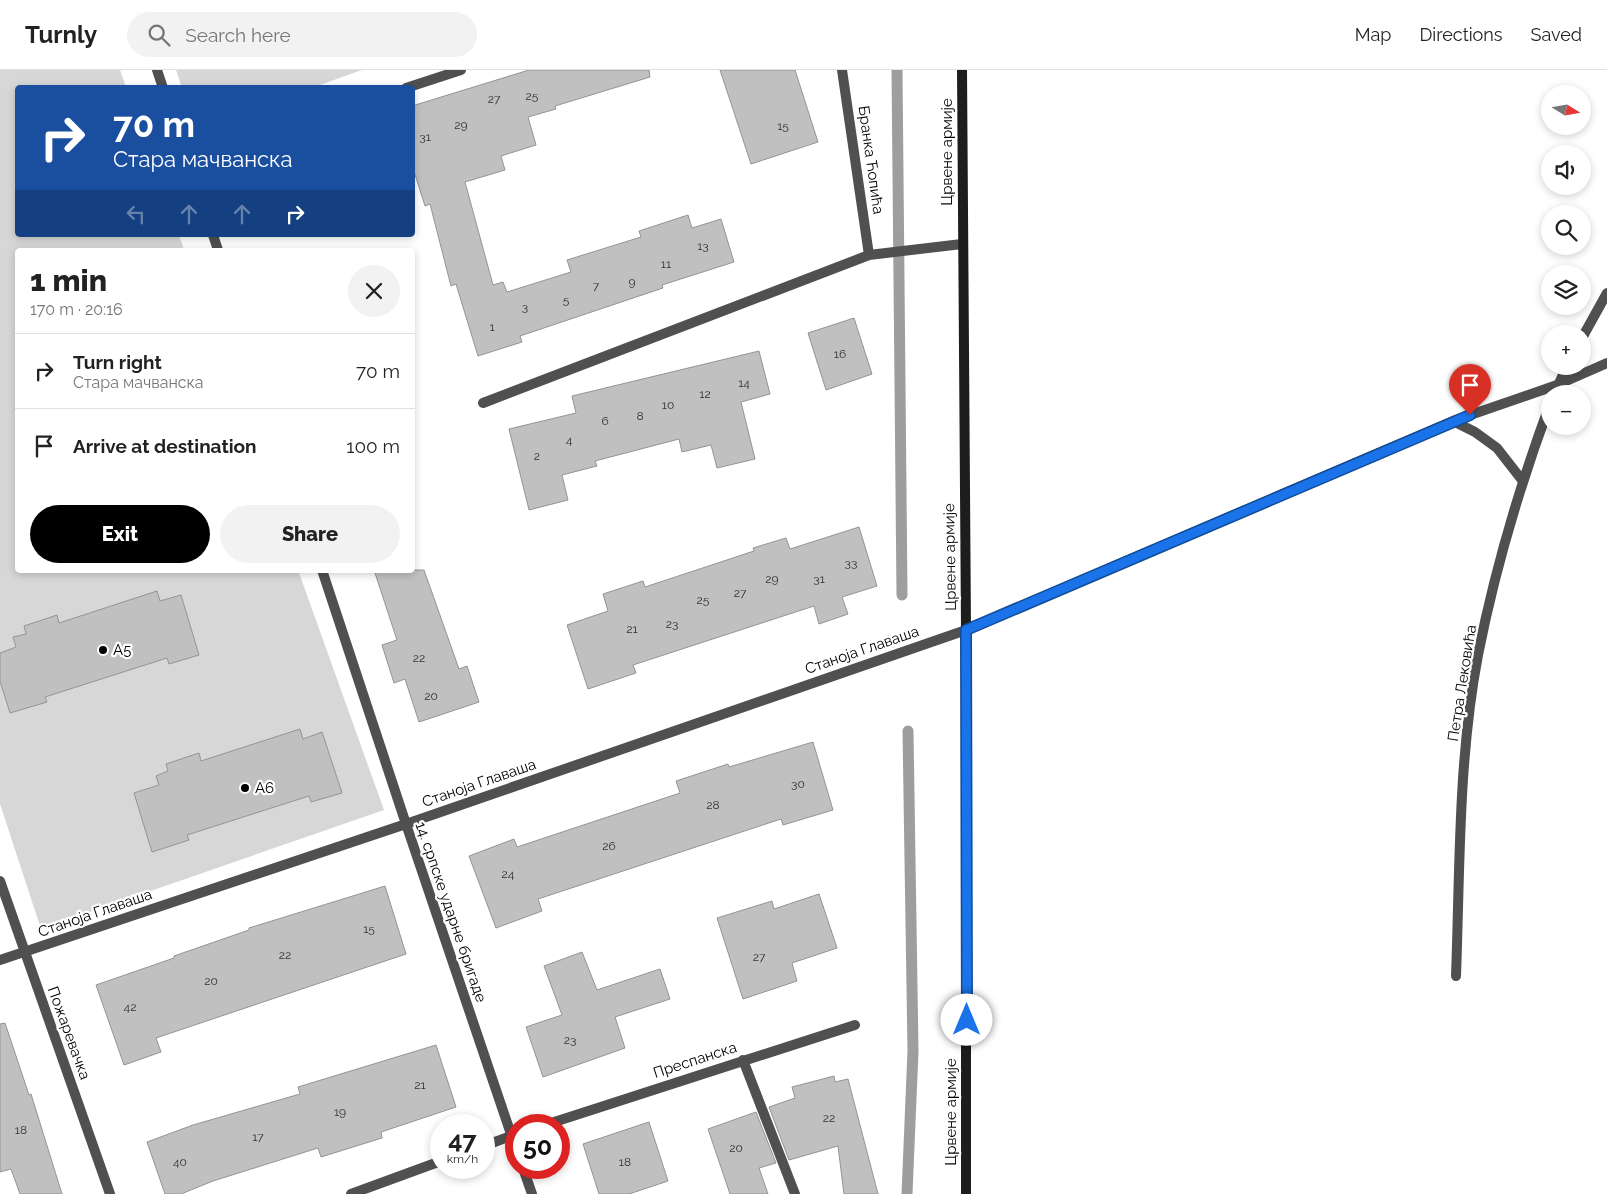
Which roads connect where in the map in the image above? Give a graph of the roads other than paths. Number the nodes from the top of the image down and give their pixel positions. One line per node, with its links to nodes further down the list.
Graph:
1 (157, 70): 5 (street)
2 (460, 70): 6 (street)
3 (842, 70): 8 (street, Бранка Ћопића)
4 (962, 70): 7 (main road, Црвене армије)
5 (162, 85)
6 (415, 85)
7 (962, 244): 8 (street); 19 (main road, Црвене армије)
8 (869, 255): 14 (street)
9 (1607, 293): 10 (street)
10 (1589, 325)
11 (1607, 363): 12 (street, Станоја Главаша)
12 (1563, 385)
13 (1541, 393): 15 (street, Станоја Главаша)
14 (483, 403)
15 (1453, 421): 17 (street); 19 (street, Станоја Главаша)
16 (1541, 428): 17 (street, Петра Лековића)
17 (1522, 480): 24 (street, Петра Лековића)
18 (323, 573): 20 (street, 14. српске ударне бригаде)
19 (966, 630): 20 (street, Станоја Главаша); 35 (main road, Црвене армије)
20 (406, 824): 22 (street, Станоја Главаша); 27 (street, 14. српске ударне бригаде)
21 (0, 881): 22 (street, Пожаревачка)
22 (24, 952): 23 (street, Станоја Главаша); 31 (street, Пожаревачка)
23 (0, 960)
24 (1456, 976)
25 (854, 1025): 26 (street, Преспанска)
26 (743, 1060): 28 (street, Преспанска); 34 (street)
27 (507, 1114)
28 (570, 1117)
29 (430, 1165): 32 (street)
30 (527, 1179): 33 (street)
31 (110, 1194)
32 (351, 1194)
33 (532, 1194)
34 (795, 1194)
35 (966, 1194)

